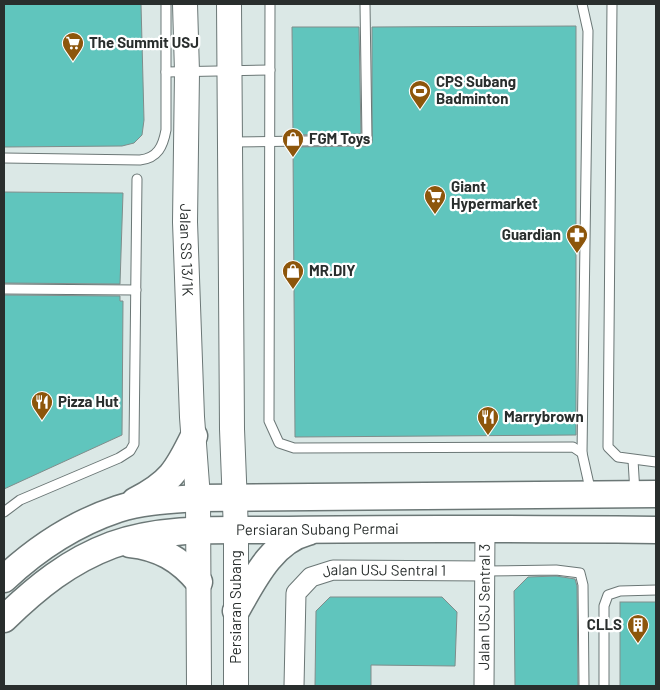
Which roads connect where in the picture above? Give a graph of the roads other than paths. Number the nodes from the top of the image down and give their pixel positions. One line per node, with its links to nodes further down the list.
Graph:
1 (166, 4): 10 (lane)
2 (185, 4): 10 (street, Jalan SS 13/1K)
3 (229, 4): 8 (street)
4 (270, 4): 9 (lane)
5 (365, 4): 11 (lane)
6 (582, 4): 18 (lane)
7 (612, 4): 19 (lane)
8 (230, 70): 9 (lane); 10 (lane); 12 (street)
9 (270, 70): 11 (lane)
10 (177, 72): 13 (lane); 17 (street, Jalan SS 13/1K)
11 (270, 141): 12 (lane); 18 (lane)
12 (231, 142): 24 (street)
13 (4, 158)
14 (137, 179): 16 (lane)
15 (4, 289): 16 (lane)
16 (136, 290): 26 (lane)
17 (194, 436): 23 (street, Jalan SS 13/1K); 25 (main road)
18 (582, 453): 22 (lane)
19 (633, 460): 20 (lane); 21 (lane)
20 (656, 462)
21 (646, 493): 22 (main road)
22 (591, 494): 24 (main road)
23 (198, 498): 24 (main road); 25 (main road); 31 (street)
24 (235, 498): 30 (street, Persiaran Subang)
25 (119, 509): 34 (main road)
26 (4, 512)
27 (485, 529): 28 (main road, Persiaran Subang Permai); 29 (main road, Persiaran Subang Permai); 33 (street, Jalan USJ Sentral 3)
28 (319, 530): 30 (main road, Persiaran Subang Permai); 37 (main road)
29 (656, 530)
30 (236, 531): 31 (main road, Persiaran Subang Permai); 37 (street, Persiaran Subang)
31 (198, 532): 32 (main road, Persiaran Subang Permai); 35 (street)
32 (120, 543): 35 (main road); 38 (main road, Persiaran Subang Permai)
33 (484, 571): 41 (street, Jalan USJ Sentral 1); 42 (street, Jalan USJ Sentral 3); 43 (lane)
34 (4, 579)
35 (199, 582): 39 (street)
36 (656, 590): 44 (lane)
37 (236, 611): 40 (street, Persiaran Subang)
38 (4, 619)
39 (198, 686)
40 (236, 686)
41 (294, 686)
42 (484, 686)
43 (584, 686)
44 (604, 686)

